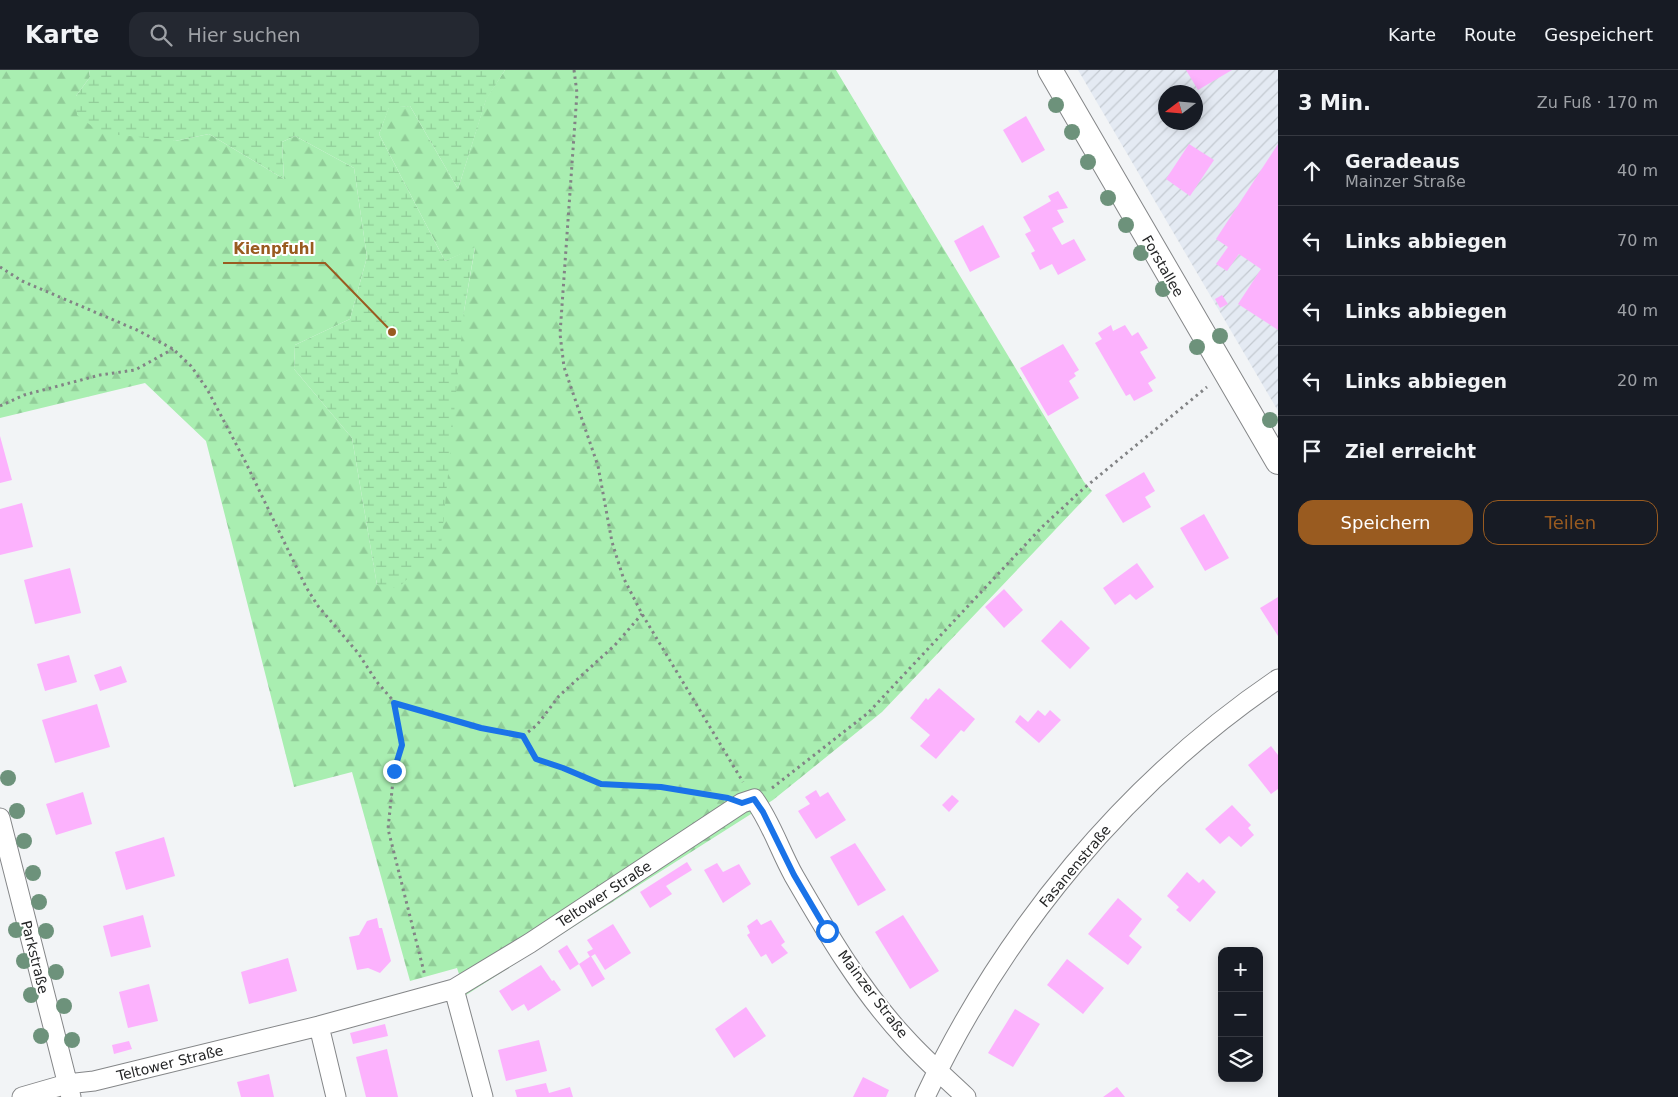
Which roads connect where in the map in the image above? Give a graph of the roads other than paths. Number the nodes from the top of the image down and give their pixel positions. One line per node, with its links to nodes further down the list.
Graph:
1 (1050, 70): 2 (street, Forstallee)
2 (1278, 462)
3 (1278, 679): 8 (street, Fasanenstraße)
4 (748, 801): 6 (street, Teltower Straße); 8 (street, Mainzer Straße)
5 (0, 818): 9 (street, Parkstraße)
6 (454, 989): 7 (street, Teltower Straße); 12 (street)
7 (318, 1026): 9 (street, Teltower Straße); 11 (street)
8 (937, 1070): 13 (street, Fasanenstraße); 14 (street, Mainzer Straße)
9 (69, 1090): 10 (street, Teltower Straße)
10 (22, 1097)
11 (336, 1097)
12 (483, 1097)
13 (925, 1097)
14 (966, 1097)

